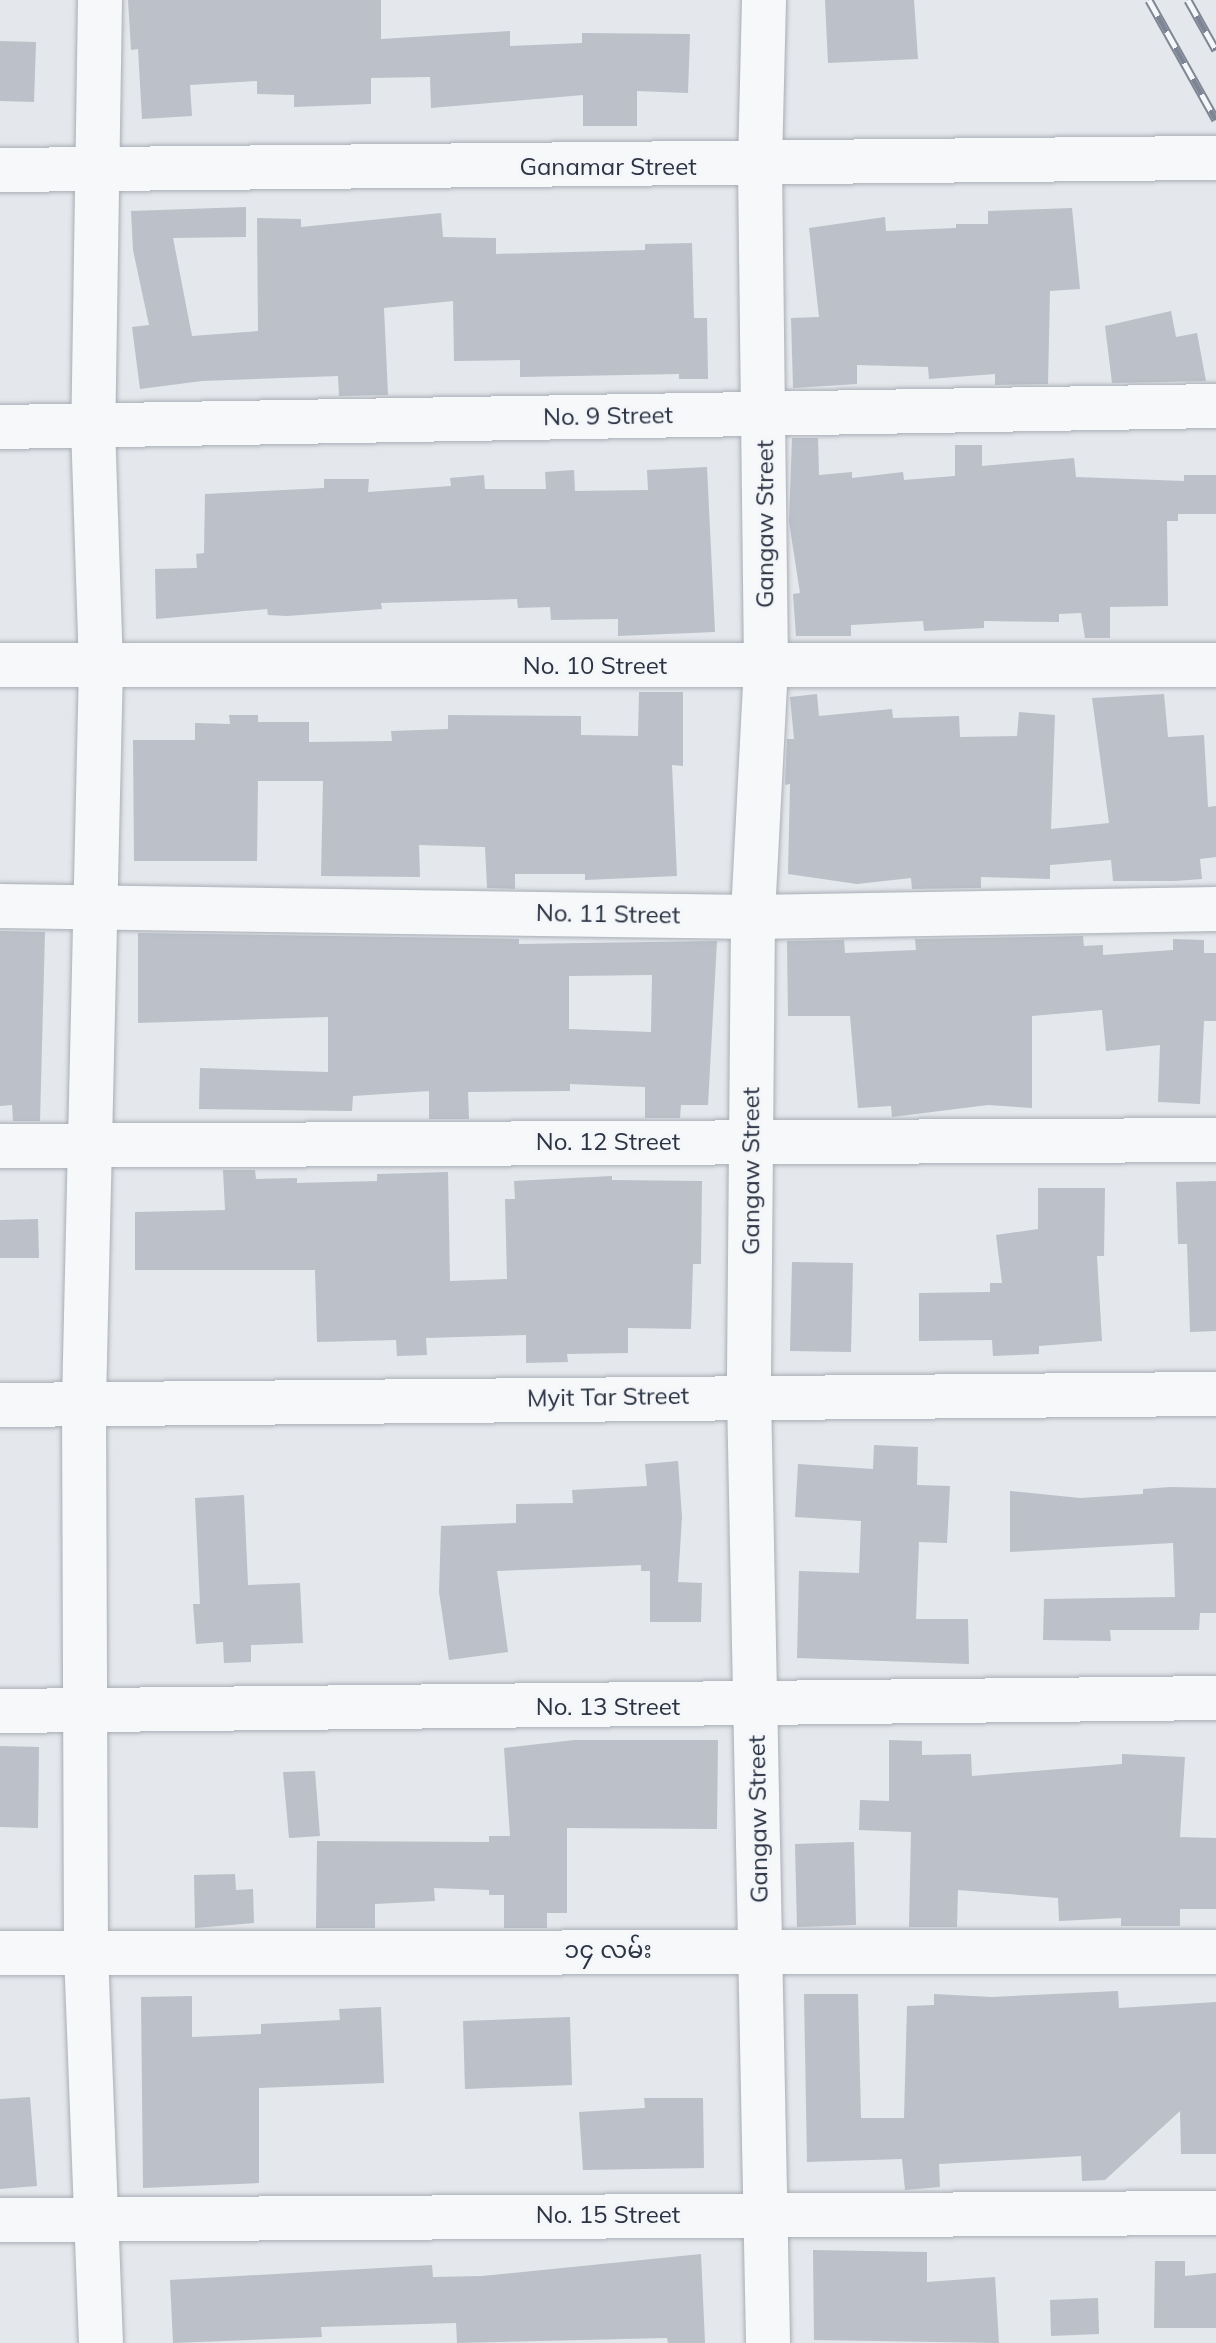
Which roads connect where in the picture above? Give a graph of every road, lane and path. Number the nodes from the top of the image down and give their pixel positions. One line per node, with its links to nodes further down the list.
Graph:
1 (100, 0): 5 (street)
2 (764, 0): 4 (street, Gangaw Street)
3 (1216, 158): 4 (street, Ganamar Street)
4 (760, 166): 5 (street, Ganamar Street); 8 (street, Gangaw Street)
5 (97, 169): 6 (street, Ganamar Street); 9 (street)
6 (0, 170)
7 (1216, 406): 8 (street, No. 9 Street)
8 (765, 412): 9 (street, No. 9 Street); 13 (street, Gangaw Street)
9 (93, 426): 10 (street, No. 9 Street); 12 (street)
10 (0, 427)
11 (0, 665): 12 (street, No. 10 Street)
12 (101, 665): 13 (street, No. 10 Street); 15 (street)
13 (766, 666): 14 (street, No. 10 Street); 18 (street, Gangaw Street)
14 (1203, 666)
15 (98, 905): 16 (street, No. 11 Street); 18 (street, No. 11 Street); 21 (street)
16 (0, 906)
17 (1216, 909): 18 (street, No. 11 Street)
18 (753, 917): 20 (street, Gangaw Street)
19 (1216, 1140): 20 (street, No. 12 Street)
20 (751, 1141): 21 (street, No. 12 Street); 24 (street, Gangaw Street)
21 (91, 1145): 22 (street, No. 12 Street); 25 (street)
22 (0, 1146)
23 (1216, 1394): 24 (street, Myit Tar Street)
24 (749, 1395): 25 (street, Myit Tar Street); 28 (street, Gangaw Street)
25 (84, 1404): 26 (street, Myit Tar Street); 29 (street)
26 (0, 1405)
27 (1216, 1698): 28 (street, No. 13 Street)
28 (757, 1706): 29 (street, No. 13 Street); 31 (street, Gangaw Street)
29 (85, 1710): 30 (street, No. 13 Street); 34 (street)
30 (0, 1711)
31 (760, 1949): 32 (street, ၁၄ လမ်း); 34 (street, ၁၄ လမ်း); 36 (street, Gangaw Street)
32 (1216, 1952)
33 (0, 1953): 34 (street, ၁၄ လမ်း)
34 (86, 1953): 37 (street)
35 (1216, 2213): 36 (street, No. 15 Street)
36 (765, 2214): 37 (street, No. 15 Street); 40 (street, Gangaw Street)
37 (97, 2219): 38 (street, No. 15 Street); 39 (street)
38 (0, 2220)
39 (101, 2343)
40 (768, 2343)

